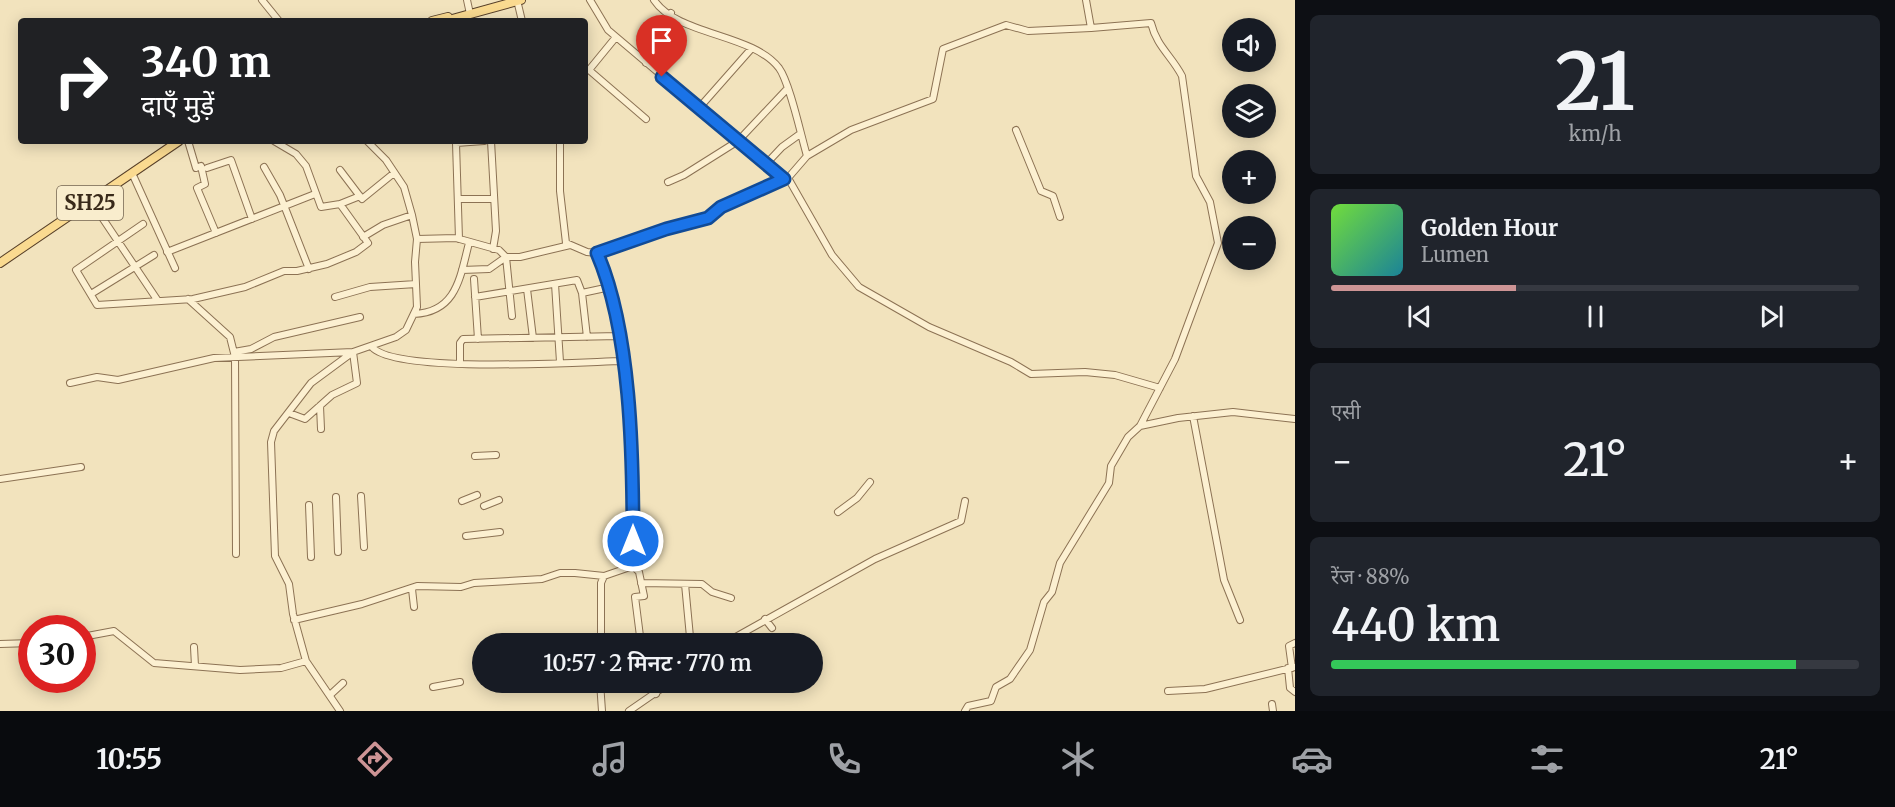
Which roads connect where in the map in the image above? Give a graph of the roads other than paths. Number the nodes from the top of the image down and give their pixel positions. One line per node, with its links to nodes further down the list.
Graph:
1 (262, 0): 10 (street)
2 (467, 0): 8 (street)
3 (508, 0): 8 (main road)
4 (518, 0): 8 (main road); 13 (street)
5 (590, 0): 15 (street)
6 (654, 0): 9 (street)
7 (1086, 0): 14 (street)
8 (470, 12): 11 (main road); 12 (main road)
9 (671, 13): 16 (street); 17 (street)
10 (277, 18)
11 (445, 18)
12 (453, 18)
13 (521, 18)
14 (1091, 28): 32 (street); 97 (street)
15 (616, 37): 17 (street); 20 (street)
16 (752, 48): 18 (street); 19 (street)
17 (646, 63): 19 (street)
18 (787, 89): 22 (street); 23 (street)
19 (699, 108): 23 (street)
20 (646, 119)
21 (1016, 130): 50 (street)
22 (800, 134): 32 (street); 33 (street)
23 (738, 141): 33 (street); 41 (street)
24 (168, 144): 39 (main road, SH25)
25 (175, 144): 37 (main road, SH25)
26 (189, 144): 53 (street)
27 (279, 144): 42 (street)
28 (370, 144): 38 (street)
29 (456, 144): 45 (street)
30 (491, 144): 44 (street)
31 (560, 144): 59 (street)
32 (807, 156): 40 (street)
33 (766, 164): 40 (street)
34 (264, 167): 48 (street)
35 (207, 168): 51 (street)
36 (340, 170): 43 (street)
37 (132, 173): 39 (main road, SH25); 61 (street)
38 (394, 173): 43 (street); 49 (street)
39 (122, 178): 46 (main road, SH25); 65 (main road, SH25)
40 (786, 178): 62 (street); 97 (street)
41 (668, 182)
42 (315, 194): 47 (street); 48 (street)
43 (360, 196): 47 (street)
44 (494, 198): 45 (street); 60 (street)
45 (458, 199): 56 (street)
46 (91, 201): 57 (street); 65 (main road, SH25)
47 (340, 204): 54 (street)
48 (284, 207): 51 (street); 68 (street)
49 (412, 215): 54 (street); 55 (street)
50 (1060, 217)
51 (252, 219): 53 (street)
52 (143, 224): 57 (street)
53 (216, 233): 61 (street)
54 (363, 237): 68 (street)
55 (417, 239): 56 (street); 71 (street)
56 (459, 239): 58 (street)
57 (118, 242): 66 (street); 77 (street)
58 (469, 243): 60 (street); 69 (street)
59 (570, 245): 62 (street); 64 (street)
60 (493, 249): 64 (street)
61 (167, 252): 67 (street)
62 (597, 253): 73 (street)
63 (154, 255): 66 (street)
64 (507, 257): 69 (street); 75 (street)
65 (0, 261)
66 (135, 267): 77 (street); 81 (street)
67 (175, 267)
68 (309, 269): 80 (street)
69 (462, 270): 82 (street)
70 (474, 279): 79 (street)
71 (416, 284): 78 (street); 82 (street)
72 (555, 284): 74 (street); 76 (street); 88 (street)
73 (610, 287): 76 (street); 85 (street)
74 (527, 289): 75 (street); 87 (street)
75 (510, 291): 79 (street); 83 (street)
76 (582, 293): 86 (street)
77 (91, 294): 81 (street)
78 (334, 297)
79 (475, 297): 89 (street)
80 (188, 299): 81 (street); 92 (street)
81 (158, 301)
82 (414, 314): 90 (street)
83 (512, 316)
84 (360, 317): 92 (street)
85 (619, 336): 86 (street); 93 (street)
86 (587, 337): 88 (street)
87 (532, 338): 88 (street); 89 (street)
88 (559, 338): 94 (street)
89 (478, 339): 95 (street)
90 (372, 347): 91 (street); 95 (street)
91 (353, 352): 92 (street); 98 (street); 99 (street)
92 (234, 354): 96 (street); 122 (street)
93 (622, 361): 94 (street); 124 (street)
94 (560, 362): 95 (street)
95 (460, 363)
96 (70, 383)
97 (1160, 388): 102 (street)
98 (320, 406): 99 (street); 103 (street)
99 (289, 413): 132 (street)
100 (1193, 416): 101 (street); 102 (street); 133 (street)
101 (1295, 419)
102 (1140, 426): 155 (street)
103 (321, 429)
104 (496, 455): 105 (street)
105 (475, 456)
106 (81, 467): 107 (street)
107 (0, 479)
108 (870, 482): 117 (street)
109 (477, 495): 113 (street)
110 (361, 496): 120 (street)
111 (336, 497): 121 (street)
112 (499, 500): 116 (street)
113 (462, 501)
114 (965, 501): 131 (street)
115 (309, 506): 123 (street)
116 (484, 506)
117 (838, 512)
118 (500, 532): 119 (street)
119 (466, 536)
120 (364, 547)
121 (338, 552)
122 (236, 554)
123 (311, 557)
124 (633, 566): 125 (street); 126 (street)
125 (603, 580): 128 (street); 135 (street)
126 (641, 583): 127 (street); 136 (street)
127 (685, 584): 129 (street); 137 (street)
128 (412, 589): 130 (street); 132 (street)
129 (731, 598)
130 (414, 607)
131 (765, 619): 134 (street); 138 (street)
132 (294, 620): 144 (street)
133 (1240, 620)
134 (772, 628)
135 (601, 633)
136 (640, 633)
137 (690, 633)
138 (741, 633)
139 (96, 634): 145 (street)
140 (18, 643): 142 (street)
141 (1295, 643): 146 (street)
142 (0, 644)
143 (194, 646): 145 (street)
144 (306, 661): 145 (street); 154 (street)
145 (195, 666)
146 (1291, 668): 150 (street); 151 (street)
147 (460, 682): 149 (street)
148 (343, 683): 154 (street)
149 (433, 687)
150 (1168, 691)
151 (1295, 692)
152 (601, 693): 157 (street)
153 (656, 694): 158 (street)
154 (330, 695): 156 (street)
155 (983, 703): 159 (street); 160 (street)
156 (340, 711)
157 (602, 711)
158 (629, 711)
159 (965, 711)
160 (984, 711)

